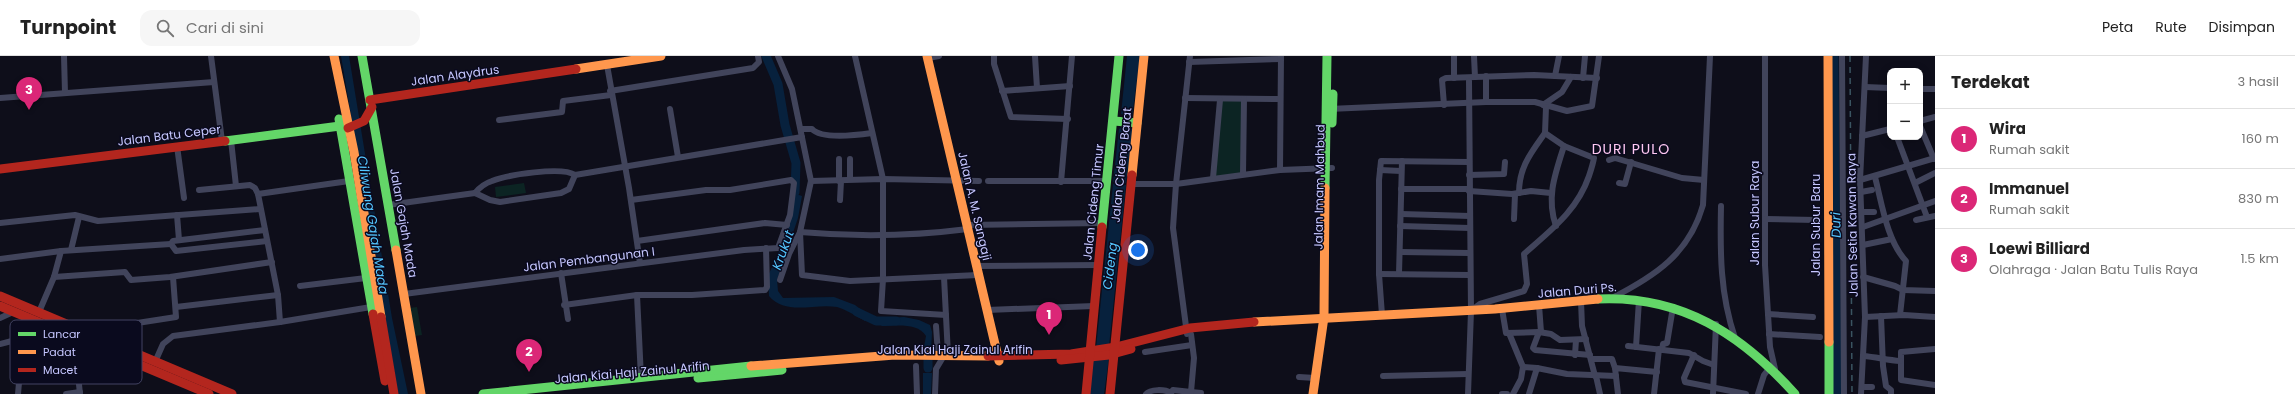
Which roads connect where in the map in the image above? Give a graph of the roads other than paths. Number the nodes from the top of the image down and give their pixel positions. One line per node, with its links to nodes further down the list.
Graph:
1 (64, 56): 48 (street)
2 (211, 56): 40 (street)
3 (329, 56): 68 (main road)
4 (334, 56): 68 (main road)
5 (362, 56): 56 (main road, Jalan Gajah Mada)
6 (661, 56): 31 (main road, Jalan Alaydrus)
7 (758, 56): 49 (street)
8 (778, 56): 69 (street)
9 (855, 56): 71 (street)
10 (938, 56): 28 (street)
11 (994, 56): 47 (street)
12 (1035, 56): 43 (street)
13 (1072, 56): 41 (street)
14 (1120, 56): 66 (main road, Jalan Cideng Timur)
15 (1144, 56): 67 (main road, Jalan Cideng Barat)
16 (1327, 56): 61 (main road, Jalan Imam Mahbud)
17 (1333, 56): 61 (main road, Jalan Imam Mahbud)
18 (1454, 56): 36 (street)
19 (1474, 56): 32 (street)
20 (1559, 56): 34 (street)
21 (1585, 56): 37 (street)
22 (1599, 56): 38 (street)
23 (1710, 56): 105 (street)
24 (1765, 56): 144 (street, Jalan Subur Raya)
25 (1828, 56): 307 (main road, Jalan Subur Baru)
26 (1842, 56): 308 (street)
27 (1866, 56): 42 (street, Jalan Setia Kawan Raya)
28 (927, 57): 104 (main road, Jalan A. M. Sangaji)
29 (1281, 57): 30 (street); 53 (street)
30 (1190, 59): 51 (street)
31 (607, 65): 49 (street); 56 (main road, Jalan Alaydrus)
32 (1475, 76): 33 (street); 36 (street)
33 (1486, 76): 34 (street); 55 (street)
34 (1555, 76): 35 (street)
35 (1571, 77): 37 (street); 59 (street)
36 (1454, 78): 58 (street)
37 (1583, 78): 38 (street)
38 (1597, 78): 59 (street)
39 (1469, 81): 57 (street)
40 (214, 82): 48 (street); 76 (street)
41 (1070, 86): 43 (street); 63 (street)
42 (1865, 87): 44 (street); 74 (street, Jalan Setia Kawan Raya)
43 (1037, 88): 47 (street)
44 (1887, 88)
45 (1923, 89): 46 (street)
46 (1935, 89)
47 (1002, 91): 63 (street)
48 (65, 92): 50 (street)
49 (611, 93): 64 (street); 89 (street)
50 (0, 98)
51 (1185, 98): 54 (street); 117 (street)
52 (1244, 99): 53 (street); 54 (street); 97 (street)
53 (1280, 99): 93 (street)
54 (1220, 100): 100 (street)
55 (1486, 102): 57 (street); 59 (street)
56 (371, 103): 68 (main road, Jalan Batu Ceper); 132 (main road, Jalan Gajah Mada)
57 (1468, 104): 58 (street); 86 (street)
58 (1444, 105): 61 (street)
59 (1544, 106): 72 (street)
60 (670, 109): 80 (street)
61 (1330, 110): 91 (main road, Jalan Imam Mahbud)
62 (1935, 116): 65 (street)
63 (1068, 119): 112 (street)
64 (499, 120)
65 (1923, 120)
66 (1117, 122): 67 (main road); 113 (main road, Jalan Cideng Timur)
67 (1136, 123): 116 (main road, Jalan Cideng Barat)
68 (346, 126): 76 (main road, Jalan Batu Ceper); 107 (main road); 285 (main road)
69 (801, 129): 71 (street); 75 (street)
70 (1887, 131): 74 (street)
71 (872, 133): 103 (street)
72 (1545, 133): 79 (street); 125 (street)
73 (1923, 133): 83 (street)
74 (1862, 136): 106 (street, Jalan Setia Kawan Raya)
75 (800, 137): 80 (street); 108 (street)
76 (227, 140): 78 (main road, Jalan Batu Ceper); 118 (street)
77 (1898, 140): 90 (street)
78 (177, 146): 92 (main road, Jalan Batu Ceper); 128 (street)
79 (1564, 146): 126 (street); 153 (street)
80 (678, 157): 89 (street)
81 (839, 159): 109 (street)
82 (850, 159): 102 (street)
83 (1935, 159): 90 (street)
84 (1609, 160): 88 (street)
85 (1402, 162): 86 (street); 94 (street); 95 (street)
86 (1469, 162): 99 (street)
87 (1505, 162): 99 (street)
88 (1631, 162): 105 (street); 114 (street)
89 (625, 165): 98 (street); 129 (street)
90 (1908, 167): 101 (street); 115 (street)
91 (1329, 168): 93 (street); 222 (main road, Jalan Imam Mahbud)
92 (0, 169)
93 (1280, 170): 97 (street)
94 (1380, 170): 95 (street); 177 (street)
95 (1401, 170): 119 (street)
96 (1935, 173): 115 (street)
97 (1243, 174): 100 (street)
98 (575, 175): 124 (street); 124 (street)
99 (1469, 175): 121 (street)
100 (1213, 178): 117 (street)
101 (1875, 178): 106 (street); 145 (street)
102 (850, 179): 103 (street); 109 (street)
103 (883, 179): 104 (street); 159 (street)
104 (957, 179): 110 (street); 154 (main road, Jalan A. M. Sangaji)
105 (1704, 180): 195 (street)
106 (1860, 180): 123 (street, Jalan Setia Kawan Raya)
107 (350, 181): 127 (street); 185 (main road)
108 (811, 181): 109 (street); 158 (street)
109 (840, 181): 130 (street)
110 (979, 181)
111 (988, 181): 112 (street)
112 (1061, 182): 113 (street)
113 (1106, 182): 150 (main road, Jalan Cideng Timur)
114 (1619, 183)
115 (1915, 183): 133 (street)
116 (1132, 184): 117 (street); 243 (main road, Jalan Cideng Barat)
117 (1176, 184): 227 (street)
118 (236, 186): 120 (street); 127 (street)
119 (1401, 189): 121 (street); 138 (street)
120 (199, 190)
121 (1469, 190): 125 (street); 140 (street)
122 (1872, 190): 123 (street)
123 (1861, 192): 136 (street, Jalan Setia Kawan Raya)
124 (475, 193): 132 (street)
125 (1517, 193): 126 (street); 146 (street)
126 (1551, 193): 153 (street)
127 (258, 194): 135 (street)
128 (184, 198)
129 (631, 200): 151 (street); 163 (street)
130 (840, 200)
131 (1935, 201): 133 (street)
132 (388, 205): 191 (main road, Jalan Gajah Mada)
133 (1924, 205): 143 (street); 145 (street)
134 (1721, 206): 232 (street)
135 (260, 209): 139 (street); 157 (street)
136 (1862, 212): 137 (street); 155 (street, Jalan Setia Kawan Raya)
137 (1874, 212)
138 (1400, 214): 140 (street); 152 (street)
139 (177, 215): 142 (street); 161 (street)
140 (1470, 216): 156 (street)
141 (1935, 216): 143 (street)
142 (79, 217): 149 (street); 167 (street)
143 (1927, 217): 148 (street)
144 (1765, 219): 147 (street); 210 (street, Jalan Subur Raya)
145 (1887, 219): 155 (street); 160 (street)
146 (1514, 220)
147 (1816, 220)
148 (1916, 220)
149 (0, 223)
150 (1103, 223): 154 (street); 174 (main road, Jalan Cideng Timur)
151 (787, 225): 163 (street); 166 (street, Jalan Pembangunan I)
152 (1400, 226): 156 (street); 169 (street)
153 (1556, 226): 207 (street)
154 (968, 227): 159 (street); 175 (main road, Jalan A. M. Sangaji)
155 (1863, 227): 165 (street, Jalan Setia Kawan Raya)
156 (1470, 228): 170 (street)
157 (265, 230): 161 (street); 162 (street)
158 (800, 232): 159 (street); 186 (street); 187 (street)
159 (884, 235): 186 (street)
160 (1892, 239): 165 (street); 189 (street)
161 (179, 240): 164 (street)
162 (267, 241): 164 (street); 172 (street)
163 (637, 241): 173 (street)
164 (171, 244): 167 (street)
165 (1863, 246): 184 (street, Jalan Setia Kawan Raya)
166 (766, 248): 173 (street, Jalan Pembangunan I); 193 (street)
167 (71, 250): 168 (street)
168 (61, 251): 171 (street); 181 (street)
169 (1400, 252): 170 (street); 178 (street)
170 (1470, 253): 180 (street)
171 (0, 259)
172 (272, 262): 182 (street); 192 (street)
173 (640, 263): 176 (street, Jalan Pembangunan I)
174 (1098, 265): 175 (street); 201 (main road, Jalan Cideng Timur)
175 (976, 266): 179 (main road, Jalan A. M. Sangaji)
176 (560, 273): 191 (street, Jalan Pembangunan I); 198 (street)
177 (1379, 274): 178 (street); 218 (street)
178 (1399, 274): 180 (street)
179 (978, 275): 183 (street); 206 (main road, Jalan A. M. Sangaji)
180 (1470, 275): 207 (street)
181 (54, 277): 182 (street); 209 (street)
182 (173, 277): 202 (street)
183 (944, 277): 186 (street); 211 (street)
184 (1863, 277): 189 (street); 215 (street, Jalan Setia Kawan Raya)
185 (366, 278): 188 (street); 203 (main road)
186 (883, 279): 211 (street)
187 (780, 280)
188 (300, 286)
189 (1902, 290): 190 (street); 212 (street)
190 (1935, 291)
191 (404, 294): 286 (main road, Jalan Gajah Mada)
192 (278, 295): 202 (street); 224 (street)
193 (638, 295): 198 (street); 269 (street)
194 (0, 296): 209 (main road)
195 (1612, 298): 196 (main road, Jalan Duri Ps.); 197 (main road, Jalan Duri Ps.)
196 (1639, 300): 204 (main road, Jalan Duri Ps.); 239 (street)
197 (1581, 301): 199 (main road, Jalan Duri Ps.); 233 (street)
198 (564, 305): 219 (street)
199 (1539, 305): 205 (main road, Jalan Duri Ps.); 228 (street)
200 (0, 306): 208 (main road)
201 (1094, 306): 206 (street); 244 (main road, Jalan Cideng Timur)
202 (176, 307): 223 (street)
203 (371, 307): 224 (street); 284 (main road)
204 (1674, 307): 225 (main road, Jalan Duri Ps.); 242 (street)
205 (1502, 309): 207 (main road, Jalan Duri Ps.); 229 (street)
206 (987, 310): 252 (main road, Jalan A. M. Sangaji)
207 (1471, 311): 218 (main road, Jalan Duri Ps.); 264 (street)
208 (13, 312): 217 (street); 220 (main road)
209 (39, 312): 221 (main road)
210 (1768, 314): 214 (street); 230 (street, Jalan Subur Raya)
211 (946, 315): 248 (street)
212 (1900, 315): 213 (street); 216 (street)
213 (1882, 316): 215 (street); 251 (street)
214 (1813, 317)
215 (1865, 317): 249 (street, Jalan Setia Kawan Raya)
216 (1935, 317)
217 (0, 318)
218 (1383, 318): 222 (main road, Jalan Duri Ps.)
219 (568, 319)
220 (34, 320)
221 (57, 320)
222 (1327, 320): 227 (main road); 270 (main road); 295 (main road)
223 (142, 322)
224 (280, 322): 254 (street)
225 (1716, 324): 232 (main road, Jalan Duri Ps.); 257 (street)
226 (936, 326): 248 (street)
227 (1188, 332): 237 (street); 240 (main road); 243 (main road)
228 (1540, 332): 229 (street); 234 (street); 245 (street)
229 (1509, 333): 258 (street)
230 (1769, 334): 231 (street); 259 (street, Jalan Subur Raya)
231 (1820, 337)
232 (1734, 338): 259 (main road, Jalan Duri Ps.)
233 (1586, 339): 234 (street); 250 (street)
234 (1576, 340): 245 (street)
235 (10, 341): 236 (street)
236 (0, 344)
237 (1192, 345): 240 (street); 278 (street)
238 (1628, 346): 239 (street)
239 (1636, 347): 242 (street)
240 (1147, 349): 243 (main road)
241 (1935, 349): 255 (street)
242 (1660, 350): 246 (street); 262 (street)
243 (1112, 351): 244 (main road); 292 (main road, Jalan Cideng Barat)
244 (1090, 354): 252 (main road, Jalan Kiai Haji Zainul Arifin); 291 (main road, Jalan Cideng Timur)
245 (1575, 355): 250 (street)
246 (1694, 355): 257 (street); 277 (street)
247 (142, 356): 254 (main road)
248 (940, 356): 252 (main road, Jalan Kiai Haji Zainul Arifin); 253 (main road, Jalan Kiai Haji Zainul Arifin); 290 (street)
249 (1863, 356): 251 (street); 274 (street, Jalan Setia Kawan Raya)
250 (1591, 357): 261 (street); 266 (street)
251 (1882, 357): 255 (street); 310 (street)
252 (999, 358)
253 (917, 360): 263 (main road, Jalan Kiai Haji Zainul Arifin); 289 (street)
254 (155, 362): 276 (main road)
255 (1900, 362): 273 (street)
256 (142, 365): 276 (main road)
257 (1714, 365): 277 (street)
258 (1523, 367): 260 (street); 299 (street)
259 (1773, 367): 305 (street); 306 (main road, Jalan Duri Ps.)
260 (1537, 368): 266 (street); 300 (street)
261 (1615, 368): 262 (street); 267 (street)
262 (1657, 372): 303 (street)
263 (704, 374): 269 (main road, Jalan Kiai Haji Zainul Arifin); 272 (main road, Jalan Kiai Haji Zainul Arifin)
264 (1468, 374): 265 (street); 296 (street)
265 (1383, 376)
266 (1596, 376): 267 (street); 301 (street)
267 (1616, 376): 302 (street)
268 (1299, 377): 270 (street)
269 (641, 378): 272 (main road, Jalan Kiai Haji Zainul Arifin)
270 (1315, 378): 294 (main road)
271 (19, 384): 281 (street)
272 (599, 385): 287 (main road, Jalan Kiai Haji Zainul Arifin); 288 (main road, Jalan Kiai Haji Zainul Arifin)
273 (1935, 385)
274 (1862, 387): 275 (street); 309 (street, Jalan Setia Kawan Raya)
275 (1872, 387)
276 (203, 389): 283 (main road)
277 (1713, 391): 304 (street)
278 (1191, 392): 280 (street); 293 (street)
279 (80, 393): 282 (street)
280 (1201, 393)
281 (18, 394)
282 (66, 394)
283 (232, 394)
284 (387, 394)
285 (394, 394)
286 (421, 394)
287 (483, 394)
288 (532, 394)
289 (917, 394)
290 (935, 394)
291 (1083, 394)
292 (1110, 394)
293 (1146, 394)
294 (1313, 394)
295 (1318, 394)
296 (1468, 394)
297 (1502, 394): 298 (street)
298 (1507, 394)
299 (1513, 394)
300 (1529, 394)
301 (1600, 394)
302 (1618, 394)
303 (1654, 394)
304 (1746, 394)
305 (1758, 394)
306 (1795, 394)
307 (1829, 394)
308 (1844, 394)
309 (1862, 394)
310 (1891, 394)

